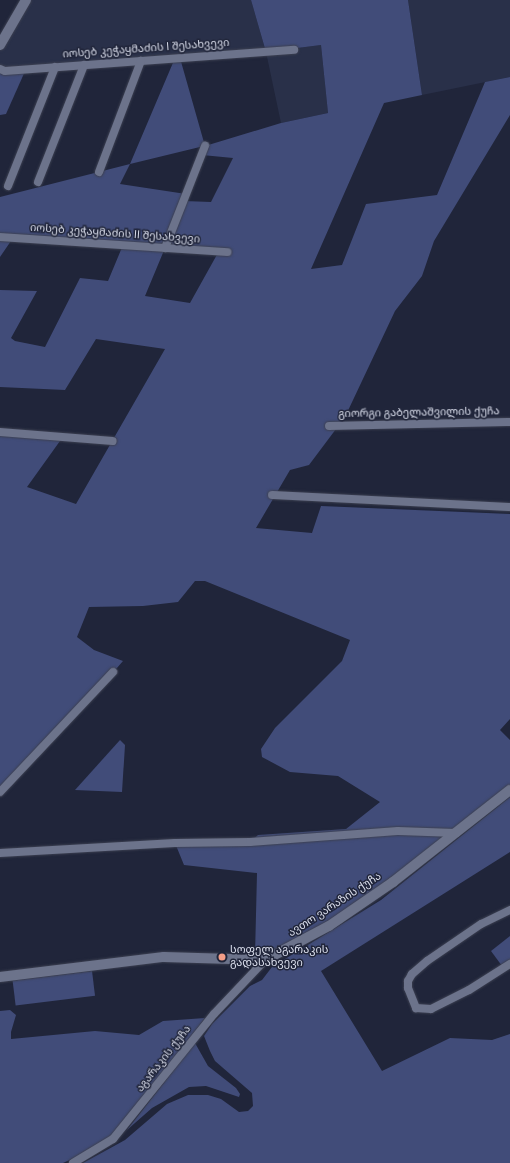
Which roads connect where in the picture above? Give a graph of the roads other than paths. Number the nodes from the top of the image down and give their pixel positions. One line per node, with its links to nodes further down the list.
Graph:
1 (26, 0): 2 (street)
2 (0, 45)
3 (294, 50): 4 (street, იოსებ კეჭაყმაძის I შესახვევი)
4 (141, 61): 5 (street, იოსებ კეჭაყმაძის I შესახვევი); 9 (street)
5 (84, 65): 6 (street, იოსებ კეჭაყმაძის I შესახვევი); 10 (street)
6 (55, 67): 7 (street, იოსებ კეჭაყმაძის I შესახვევი); 11 (street)
7 (0, 69)
8 (205, 146): 13 (street)
9 (99, 172)
10 (38, 182)
11 (8, 186)
12 (0, 237): 13 (street, იოსებ კეჭაყმაძის II შესახვევი)
13 (165, 248): 14 (street, იოსებ კეჭაყმაძის II შესახვევი)
14 (228, 252)
15 (510, 422): 16 (street, გიორგი გაბელაშვილის ქუჩა)
16 (329, 426)
17 (0, 432): 18 (street)
18 (114, 441)
19 (272, 495): 20 (street)
20 (510, 507)
21 (114, 672): 23 (street)
22 (510, 790): 24 (street, ავთო ვარაზის ქუჩა)
23 (0, 792)
24 (456, 833): 25 (street); 27 (street, ავთო ვარაზის ქუჩა)
25 (0, 854)
26 (510, 910): 28 (street)
27 (265, 960): 29 (street, ავთო ვარაზის ქუჩა); 30 (street, აგარაკის ქუჩა)
28 (510, 964)
29 (0, 977)
30 (73, 1163)

